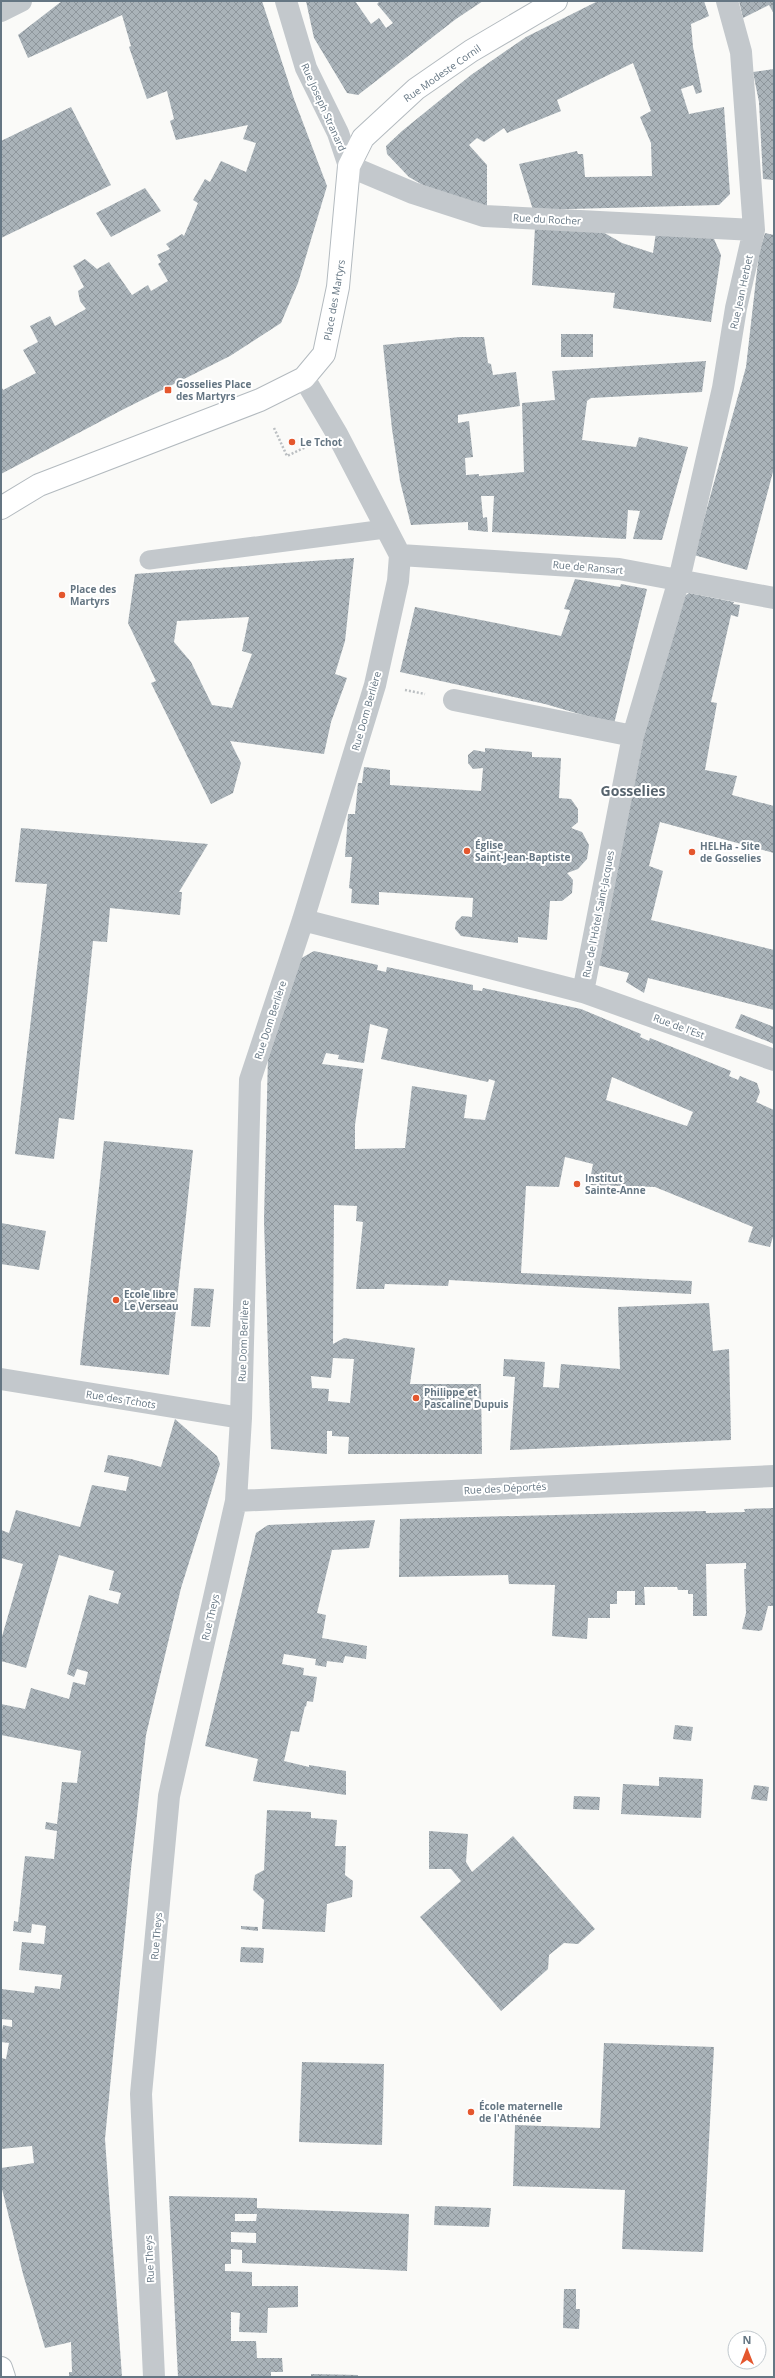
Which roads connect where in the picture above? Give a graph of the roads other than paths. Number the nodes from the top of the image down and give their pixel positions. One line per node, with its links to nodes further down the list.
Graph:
1 (20, 1): 5 (street)
2 (286, 1): 6 (street, Rue Joseph Stranard)
3 (556, 1): 6 (main road, Rue Modeste Cornil)
4 (727, 1): 7 (street, Rue Jean Herbet)
5 (1, 11)
6 (348, 166): 7 (street, Rue du Rocher); 8 (main road, Place des Martyrs)
7 (754, 230): 13 (street, Rue Jean Herbet)
8 (304, 378): 9 (main road, Place des Martyrs); 10 (street)
9 (1, 508)
10 (385, 529): 11 (street); 12 (lane)
11 (400, 555): 13 (street, Rue de Ransart); 17 (street, Rue Dom Berlière)
12 (149, 560)
13 (679, 580): 14 (street, Rue de Ransart); 16 (street, Rue de l'Hôtel Saint-Jacques)
14 (774, 598)
15 (454, 700): 16 (street)
16 (633, 736): 18 (street, Rue de l'Hôtel Saint-Jacques)
17 (304, 920): 18 (street, Rue de l'Hôtel Saint-Jacques); 21 (street, Rue Dom Berlière)
18 (583, 992): 19 (street, Rue de l'Est)
19 (774, 1060)
20 (1, 1379): 21 (street, Rue des Tchots)
21 (241, 1418): 23 (street, Rue Dom Berlière)
22 (774, 1476): 23 (street, Rue des Déportés)
23 (236, 1501): 26 (street, Rue Theys)
24 (1, 2368): 25 (main road)
25 (4, 2377)
26 (154, 2377)

